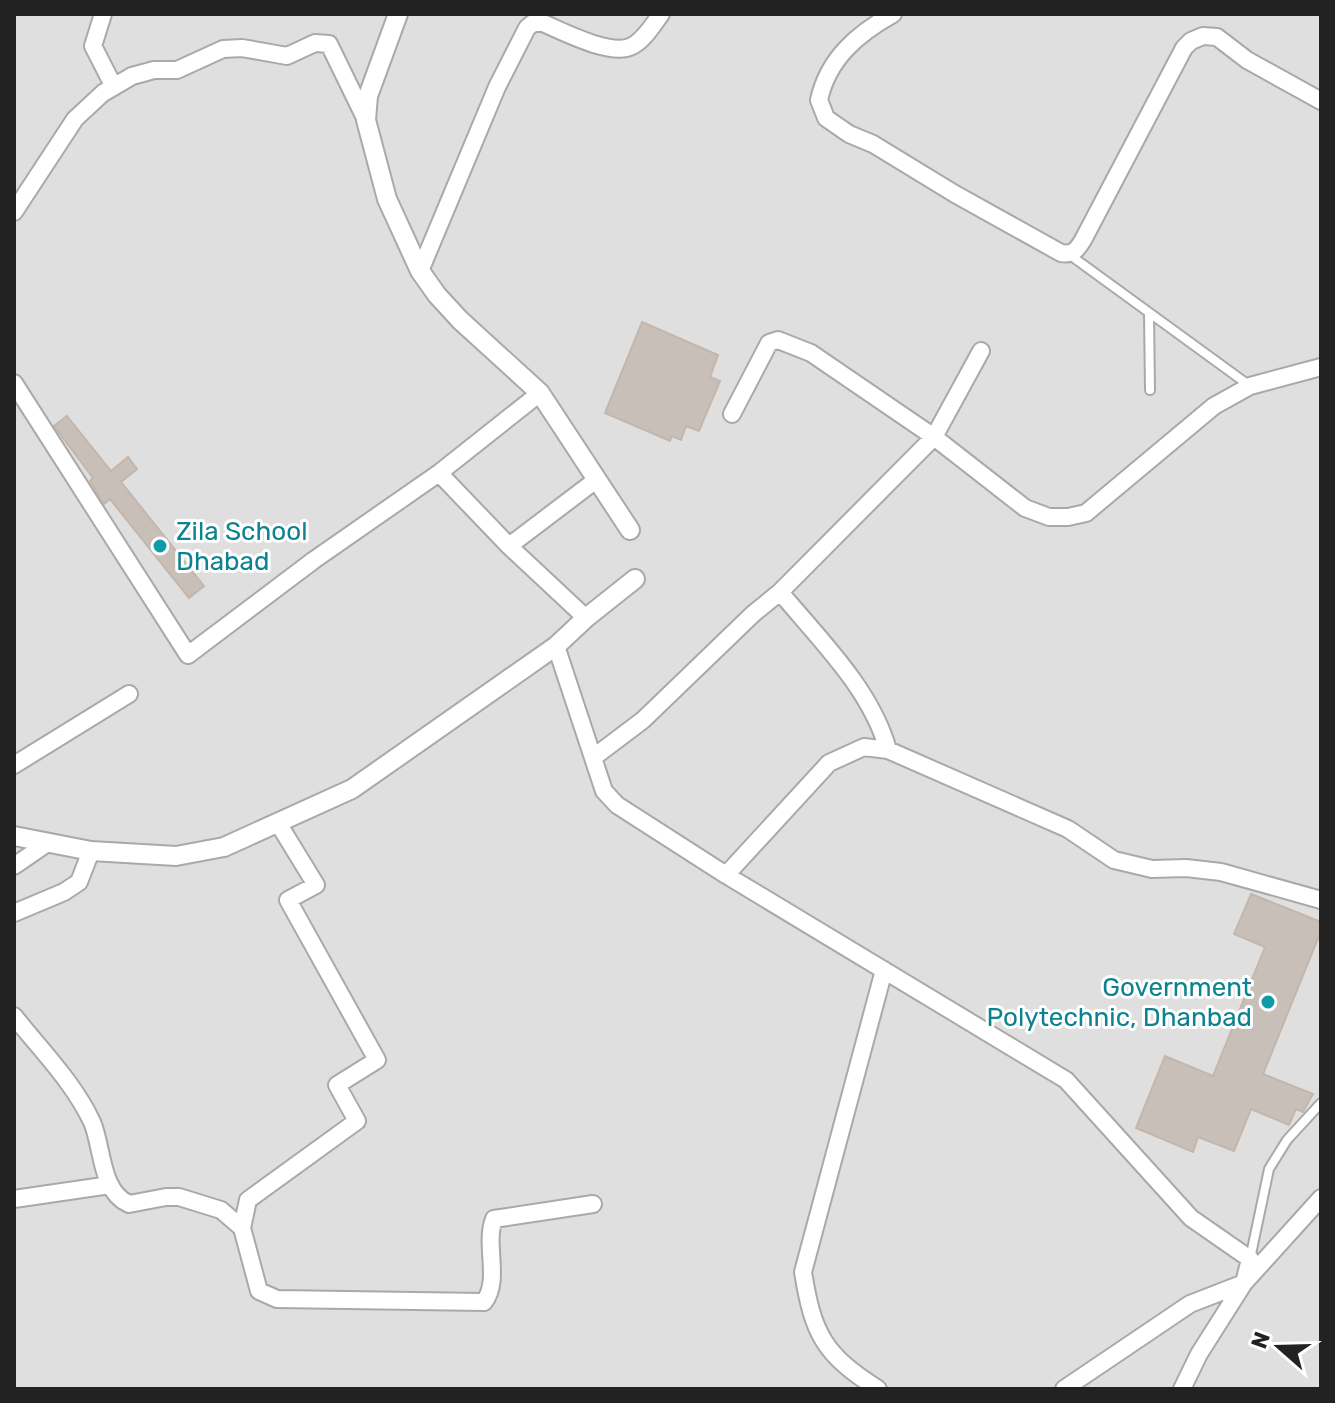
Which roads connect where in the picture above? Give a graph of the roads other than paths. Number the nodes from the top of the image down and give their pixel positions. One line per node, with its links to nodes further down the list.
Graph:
1 (103, 14): 5 (street)
2 (661, 14): 10 (street)
3 (893, 14): 9 (street)
4 (396, 15): 7 (street)
5 (114, 87): 7 (street); 8 (street)
6 (1321, 101): 9 (street)
7 (366, 120): 10 (street)
8 (14, 212)
9 (1069, 254): 11 (lane)
10 (420, 271): 17 (street)
11 (1149, 314): 15 (lane); 16 (lane)
12 (981, 351): 19 (street)
13 (1321, 367): 15 (street)
14 (14, 383): 20 (street)
15 (1250, 386): 19 (street)
16 (1150, 390)
17 (540, 393): 20 (street); 21 (street)
18 (732, 414): 19 (street)
19 (934, 437): 25 (street)
20 (439, 473): 23 (street)
21 (596, 480): 22 (street); 23 (street)
22 (630, 530)
23 (509, 546): 26 (street)
24 (635, 579): 26 (street)
25 (780, 592): 29 (street); 30 (street)
26 (586, 618): 27 (street)
27 (556, 646): 30 (street); 32 (street)
28 (129, 694): 31 (street)
29 (888, 750): 37 (street); 38 (street)
30 (594, 757): 37 (street)
31 (14, 765)
32 (278, 823): 35 (street); 47 (street)
33 (14, 836): 34 (street)
34 (49, 842): 35 (street); 36 (street)
35 (91, 851): 39 (street)
36 (14, 866)
37 (726, 875): 40 (street)
38 (1321, 900)
39 (14, 913)
40 (884, 970): 48 (street); 50 (street)
41 (14, 1016): 43 (street)
42 (1321, 1103): 48 (lane)
43 (110, 1185): 45 (street); 47 (street)
44 (1321, 1198): 49 (street)
45 (14, 1199)
46 (593, 1204): 47 (street)
47 (242, 1228)
48 (1250, 1259): 49 (street)
49 (1244, 1283): 51 (street); 52 (street)
50 (878, 1389)
51 (1064, 1389)
52 (1182, 1389)

